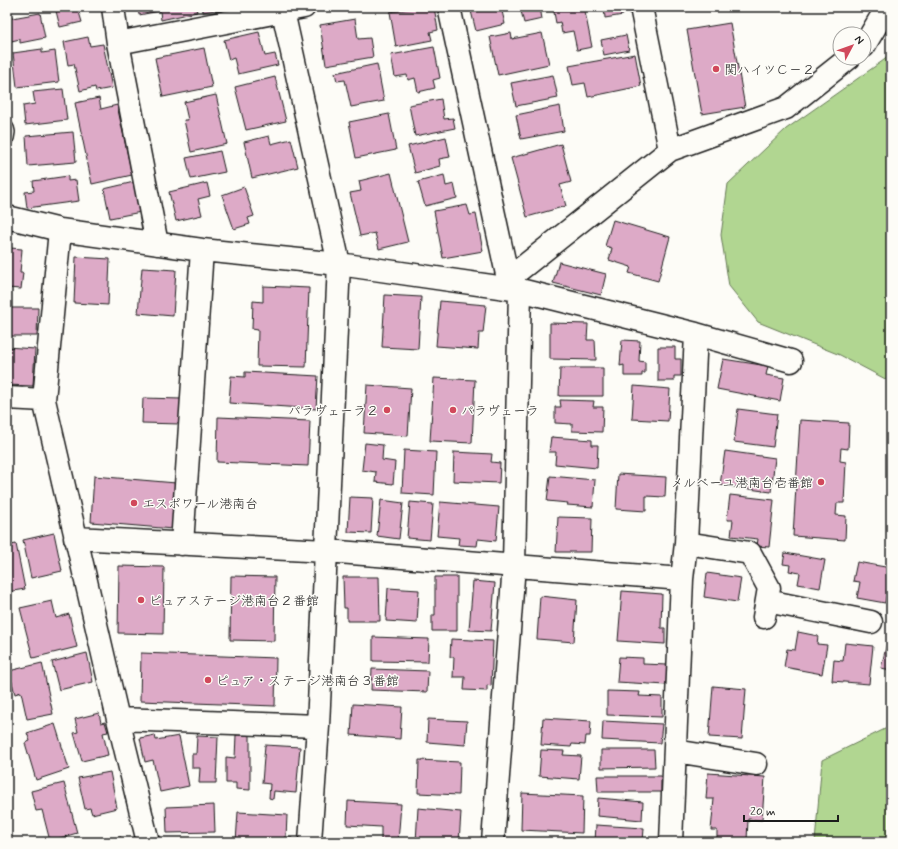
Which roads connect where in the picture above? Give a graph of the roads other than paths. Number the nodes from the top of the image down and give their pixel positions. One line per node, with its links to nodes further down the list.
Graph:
1 (113, 7): 8 (street)
2 (304, 7): 6 (street)
3 (449, 7): 18 (street)
4 (641, 7): 12 (street)
5 (887, 7): 7 (street)
6 (282, 9): 8 (street); 17 (street)
7 (872, 32)
8 (118, 43): 15 (street)
9 (839, 66): 12 (street)
10 (7, 128): 11 (lane)
11 (7, 138)
12 (670, 150): 18 (street)
13 (7, 217): 14 (street)
14 (60, 230): 15 (street); 22 (street)
15 (157, 244): 16 (street)
16 (202, 250): 17 (street); 25 (street)
17 (339, 264): 18 (street); 26 (street)
18 (514, 284): 19 (street); 27 (street)
19 (696, 334): 20 (street); 24 (street)
20 (791, 361)
21 (7, 398): 22 (street)
22 (44, 400): 23 (street)
23 (75, 538): 25 (street); 30 (street)
24 (686, 543): 28 (street); 29 (street)
25 (182, 544): 26 (street)
26 (326, 551): 27 (street); 31 (street)
27 (514, 565): 28 (street); 36 (street)
28 (682, 579): 32 (street)
29 (872, 622)
30 (118, 719): 31 (street); 34 (street)
31 (318, 726): 35 (street)
32 (675, 751): 33 (street); 37 (street)
33 (756, 764)
34 (148, 842)
35 (310, 842)
36 (493, 842)
37 (671, 842)

